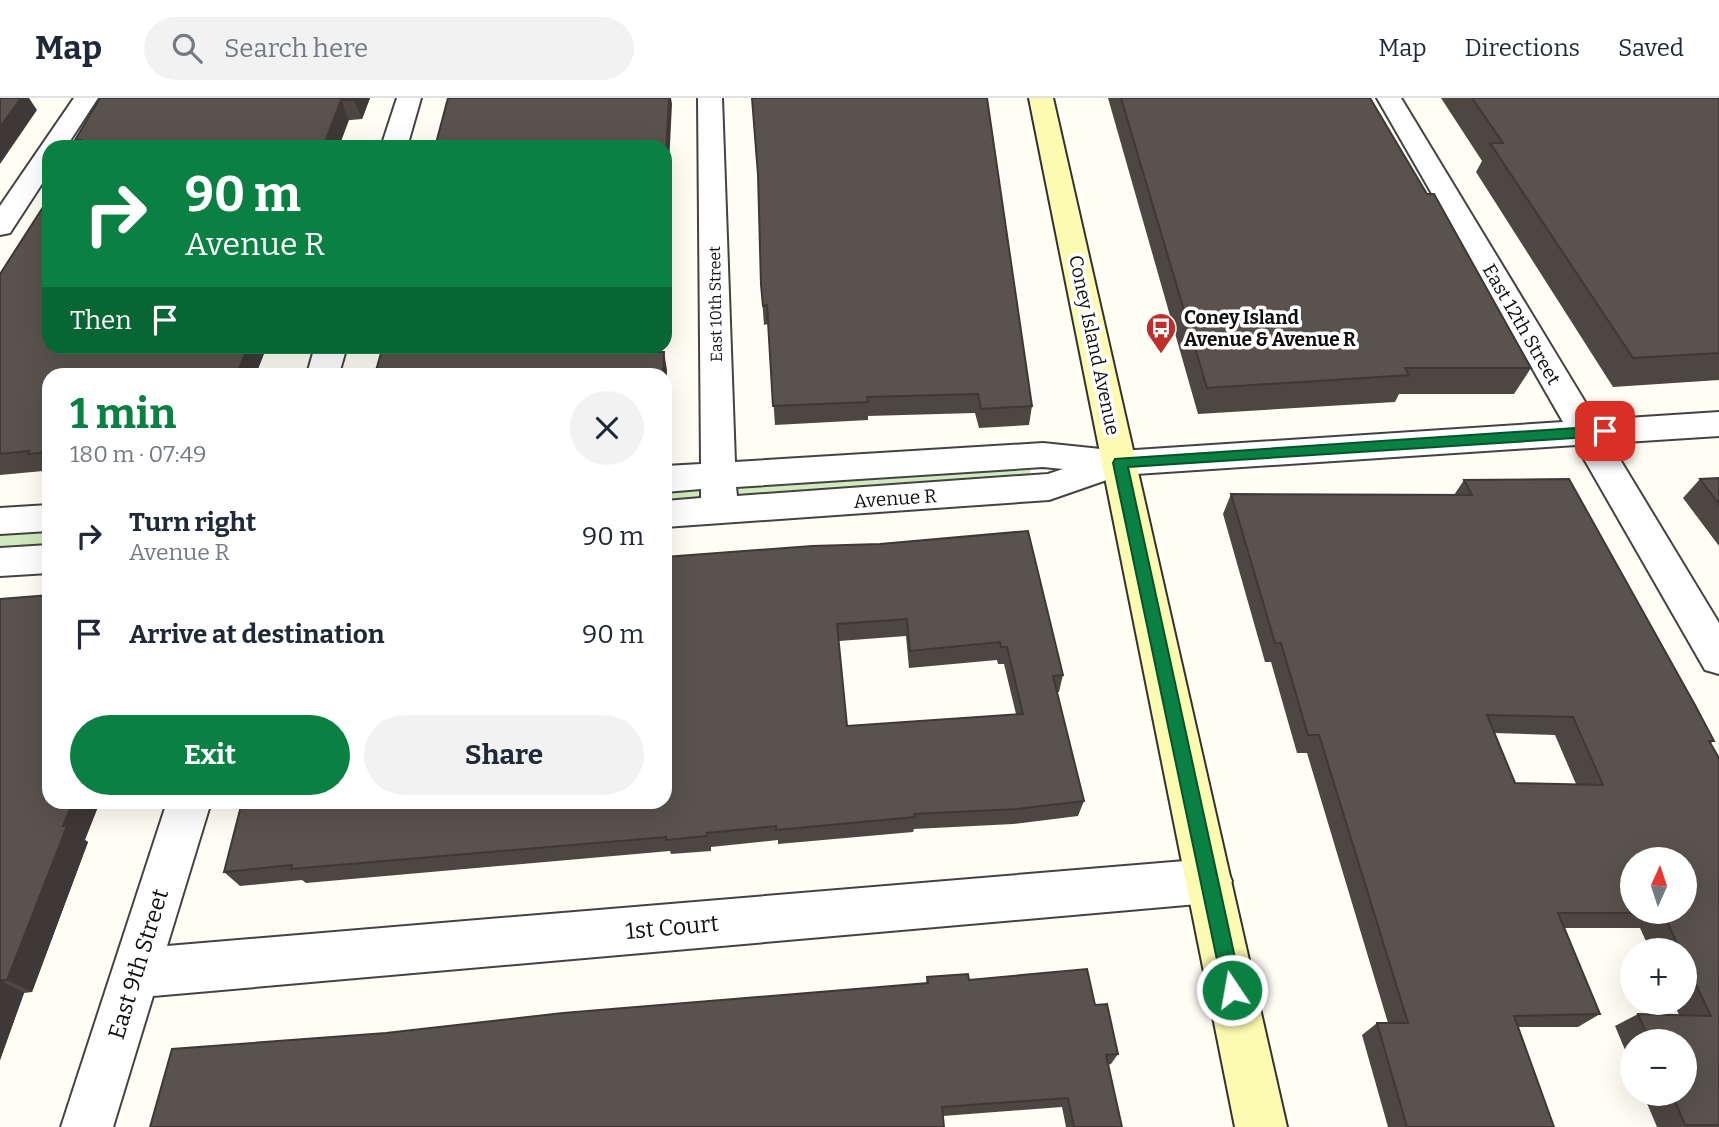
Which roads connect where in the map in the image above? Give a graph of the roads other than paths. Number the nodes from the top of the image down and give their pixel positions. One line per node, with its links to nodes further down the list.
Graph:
1 (86, 98): 6 (street)
2 (409, 98): 7 (street)
3 (710, 98): 13 (street, East 10th Street)
4 (1041, 98): 12 (main road, Coney Island Avenue)
5 (1389, 98): 11 (street, East 12th Street)
6 (58, 140)
7 (396, 140)
8 (42, 164): 9 (street)
9 (0, 227)
10 (1719, 424): 11 (street, Avenue R)
11 (1586, 432): 12 (street, Avenue R); 21 (street, East 12th Street)
12 (1120, 463): 13 (street, Avenue R); 15 (street, Avenue R); 23 (main road, Coney Island Avenue)
13 (719, 475): 14 (street, Avenue R); 15 (street, East 10th Street)
14 (672, 478)
15 (719, 510): 16 (street, Avenue R)
16 (672, 513)
17 (42, 518): 18 (street)
18 (0, 521)
19 (42, 559): 20 (street)
20 (0, 562)
21 (1719, 658)
22 (187, 809): 24 (street, East 9th Street)
23 (1209, 881): 24 (street, 1st Court); 26 (main road, Coney Island Avenue)
24 (135, 973): 25 (street, East 9th Street)
25 (87, 1127)
26 (1261, 1127)

